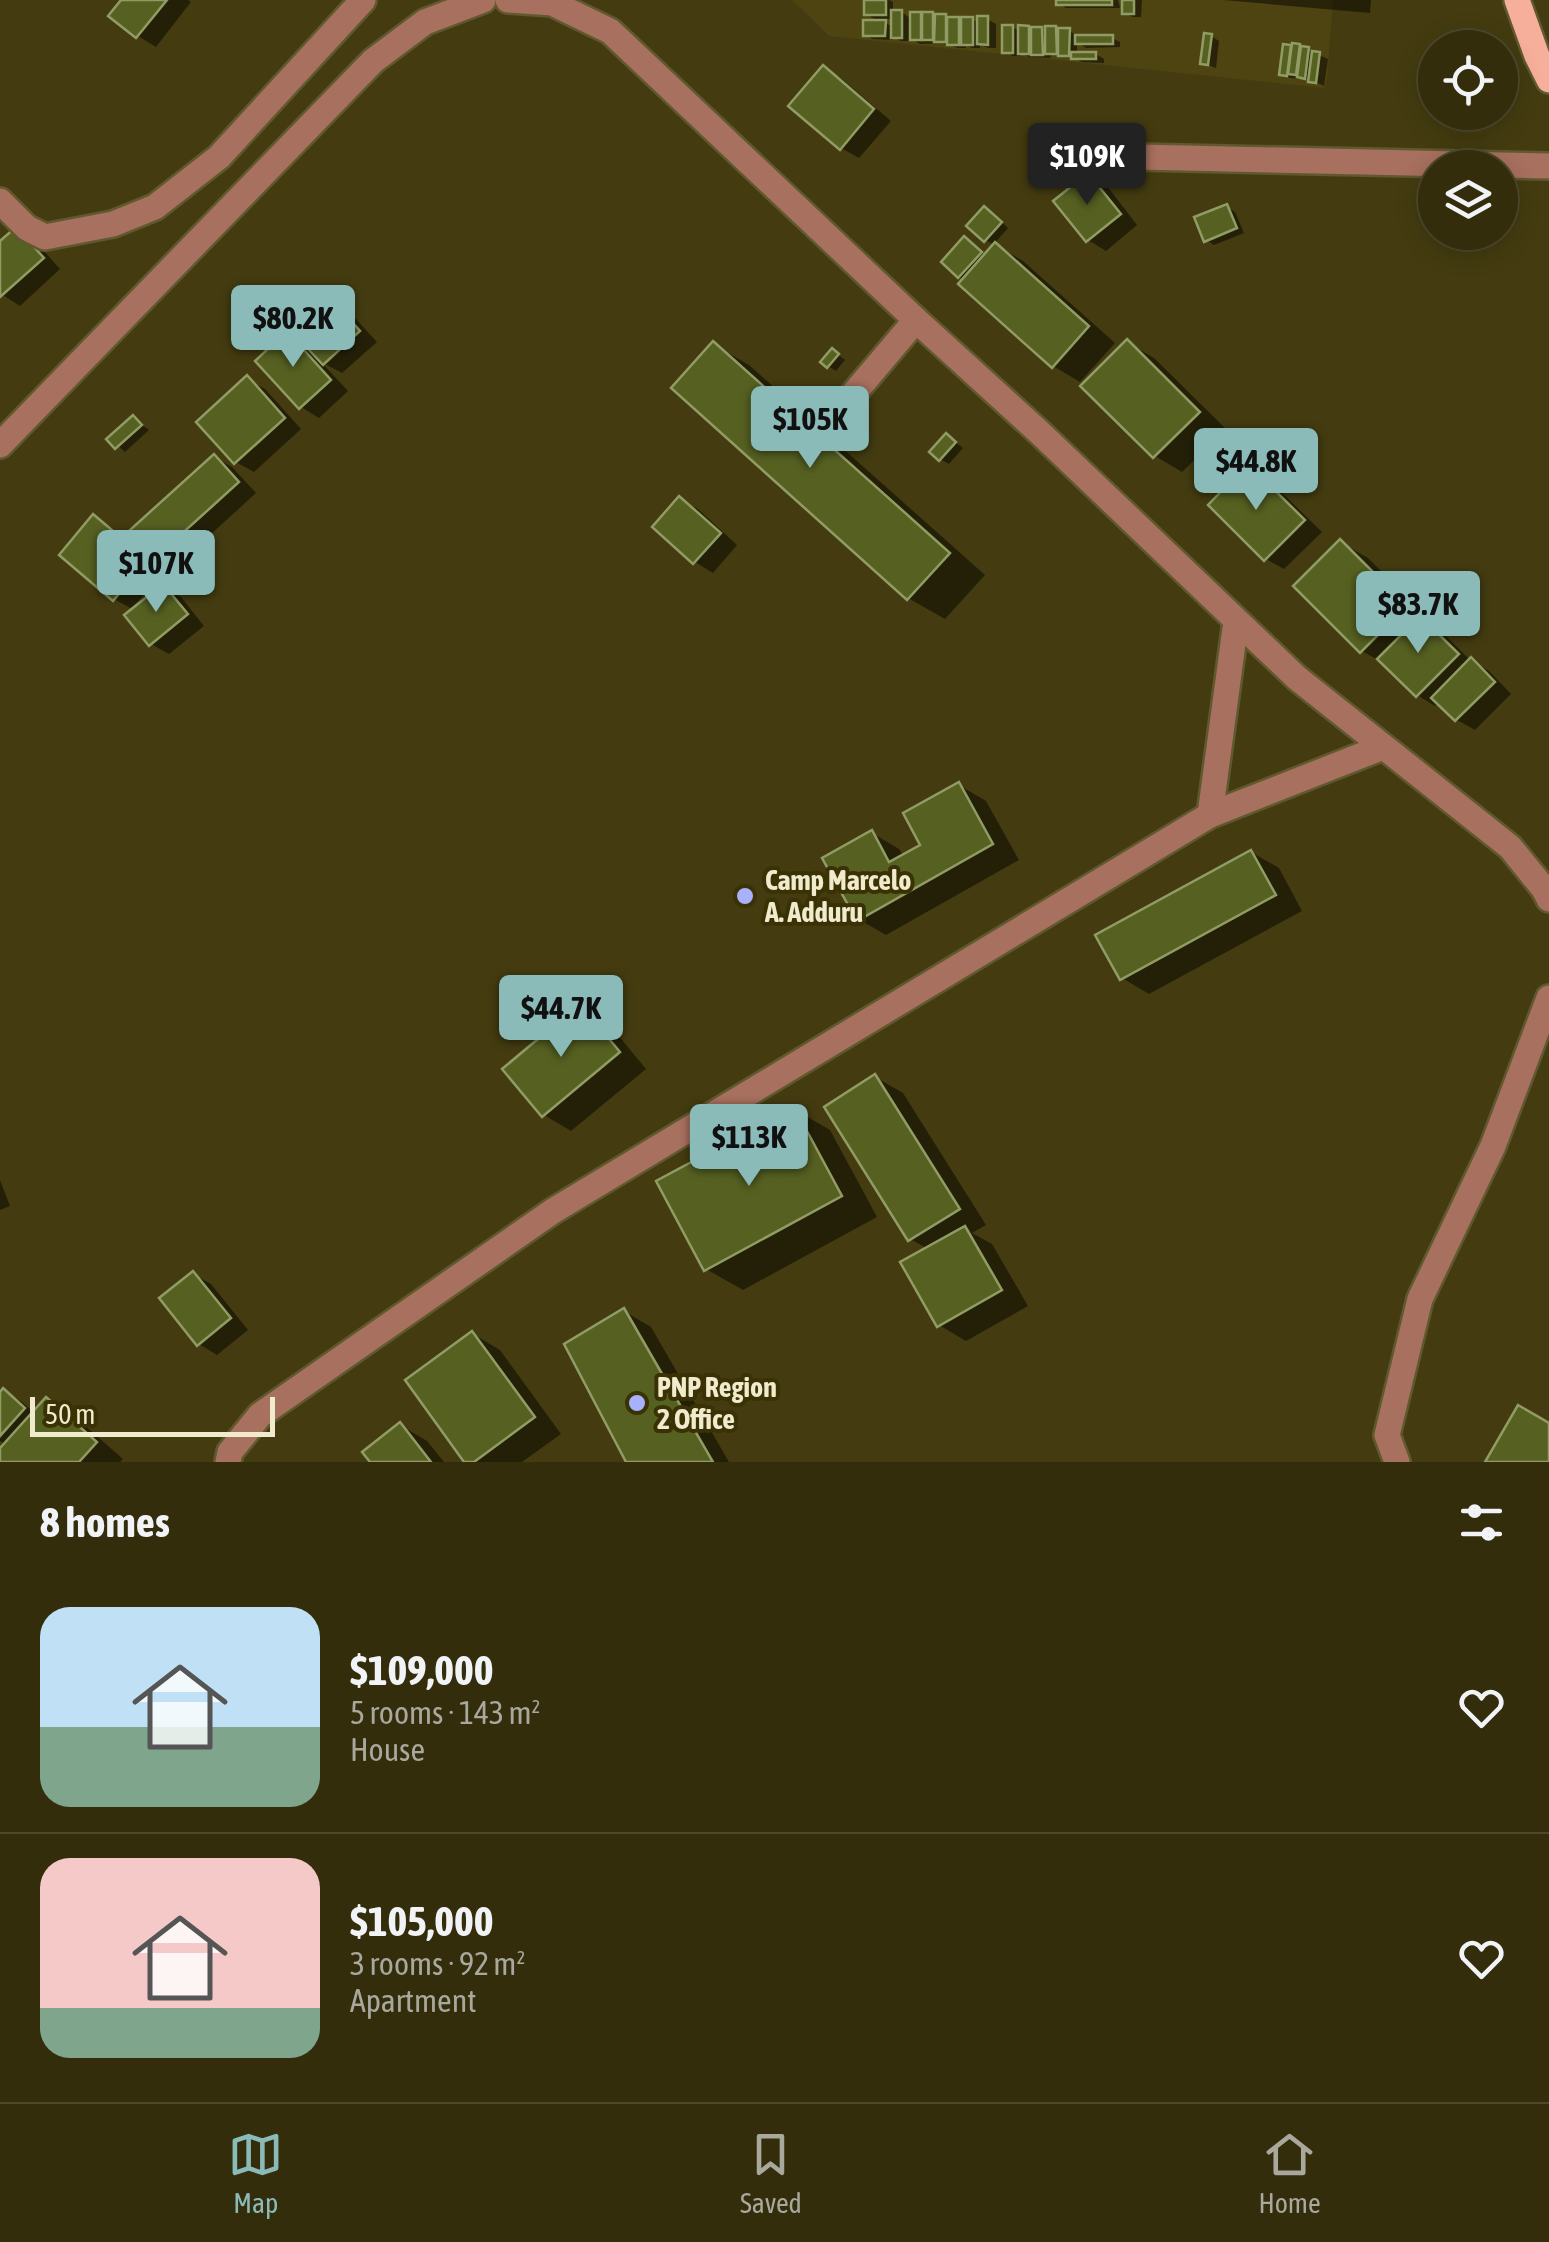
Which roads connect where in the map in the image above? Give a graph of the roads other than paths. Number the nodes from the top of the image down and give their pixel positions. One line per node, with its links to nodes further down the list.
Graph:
1 (363, 0): 8 (street)
2 (483, 0): 11 (street)
3 (508, 0): 9 (street)
4 (1517, 0): 5 (main road)
5 (1549, 80)
6 (1138, 157): 7 (street)
7 (1549, 166)
8 (0, 200)
9 (916, 320): 10 (street); 12 (street)
10 (834, 417)
11 (0, 445)
12 (1236, 620): 13 (street); 14 (street)
13 (1383, 747): 14 (street); 15 (street)
14 (1210, 814): 17 (street)
15 (1549, 899)
16 (1549, 998): 18 (street)
17 (228, 1462)
18 (1396, 1462)

